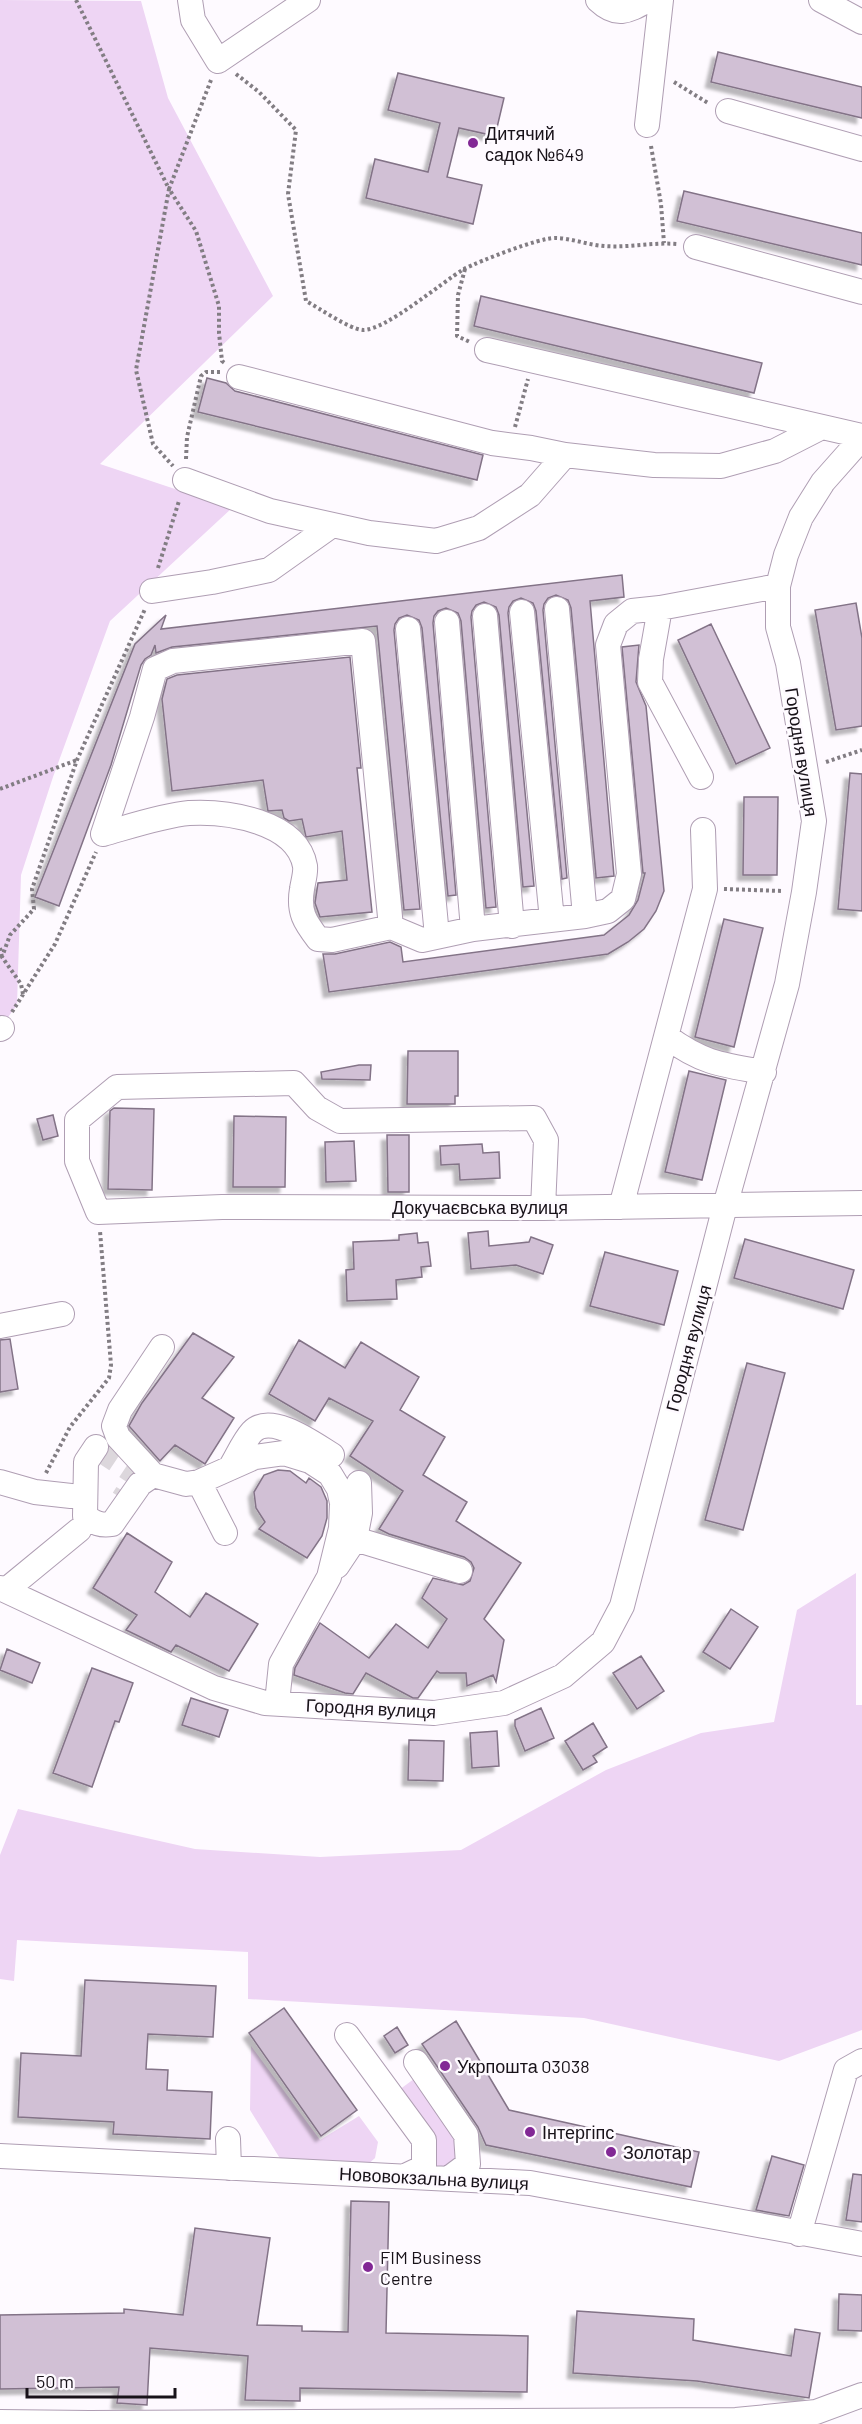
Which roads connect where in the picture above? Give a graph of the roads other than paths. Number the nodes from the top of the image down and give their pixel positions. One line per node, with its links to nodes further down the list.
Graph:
1 (190, 0): 2 (street)
2 (308, 0)
3 (598, 0): 4 (street)
4 (648, 0)
5 (661, 0): 9 (street)
6 (821, 0): 7 (street)
7 (862, 22)
8 (728, 111): 10 (street)
9 (648, 126)
10 (862, 149)
11 (696, 247): 12 (street)
12 (862, 292)
13 (488, 351): 15 (street)
14 (239, 377): 17 (street)
15 (820, 428): 16 (street); 17 (street)
16 (862, 437): 20 (street, Городня вулиця)
17 (565, 455): 18 (street)
18 (185, 480)
19 (331, 526): 21 (street)
20 (778, 586): 22 (street); 37 (street, Городня вулиця)
21 (152, 591)
22 (660, 608): 28 (street); 30 (street)
23 (557, 609): 30 (street)
24 (522, 612): 31 (street)
25 (485, 616): 32 (street)
26 (447, 622): 34 (street)
27 (408, 629): 35 (street)
28 (701, 777)
29 (703, 830): 36 (street)
30 (585, 916): 31 (street)
31 (552, 920): 32 (street)
32 (512, 926): 34 (street)
33 (391, 927): 33 (street); 35 (street)
34 (473, 929): 35 (street)
35 (437, 936)
36 (667, 1037): 37 (street); 40 (street)
37 (764, 1072): 39 (street, Городня вулиця)
38 (862, 1203): 39 (street, Докучаєвська вулиця)
39 (725, 1206): 40 (street, Докучаєвська вулиця); 59 (street, Городня вулиця)
40 (621, 1207): 41 (street, Докучаєвська вулиця)
41 (543, 1208): 41 (street, Докучаєвська вулиця)
42 (62, 1314): 43 (street)
43 (0, 1326)
44 (162, 1347): 48 (street)
45 (96, 1447): 48 (street)
46 (332, 1455): 47 (street)
47 (230, 1468): 50 (street); 57 (street)
48 (153, 1475): 50 (street)
49 (0, 1482): 52 (street)
50 (199, 1482): 54 (street)
51 (359, 1483): 55 (street)
52 (71, 1496)
53 (79, 1530): 58 (street)
54 (225, 1533)
55 (355, 1539): 56 (street); 57 (street)
56 (460, 1571)
57 (329, 1577): 59 (street)
58 (3, 1589): 59 (street, Городня вулиця)
59 (277, 1703)
60 (346, 2035): 67 (street)
61 (862, 2061): 68 (street)
62 (416, 2062): 66 (street)
63 (228, 2139): 65 (street)
64 (0, 2156): 65 (street, Нововокзальна вулиця)
65 (229, 2168): 67 (street, Нововокзальна вулиця)
66 (462, 2174): 67 (street, Нововокзальна вулиця); 68 (street, Нововокзальна вулиця)
67 (405, 2176)
68 (800, 2234): 69 (street, Нововокзальна вулиця)
69 (862, 2244)
70 (862, 2395): 71 (street)
71 (0, 2422)

